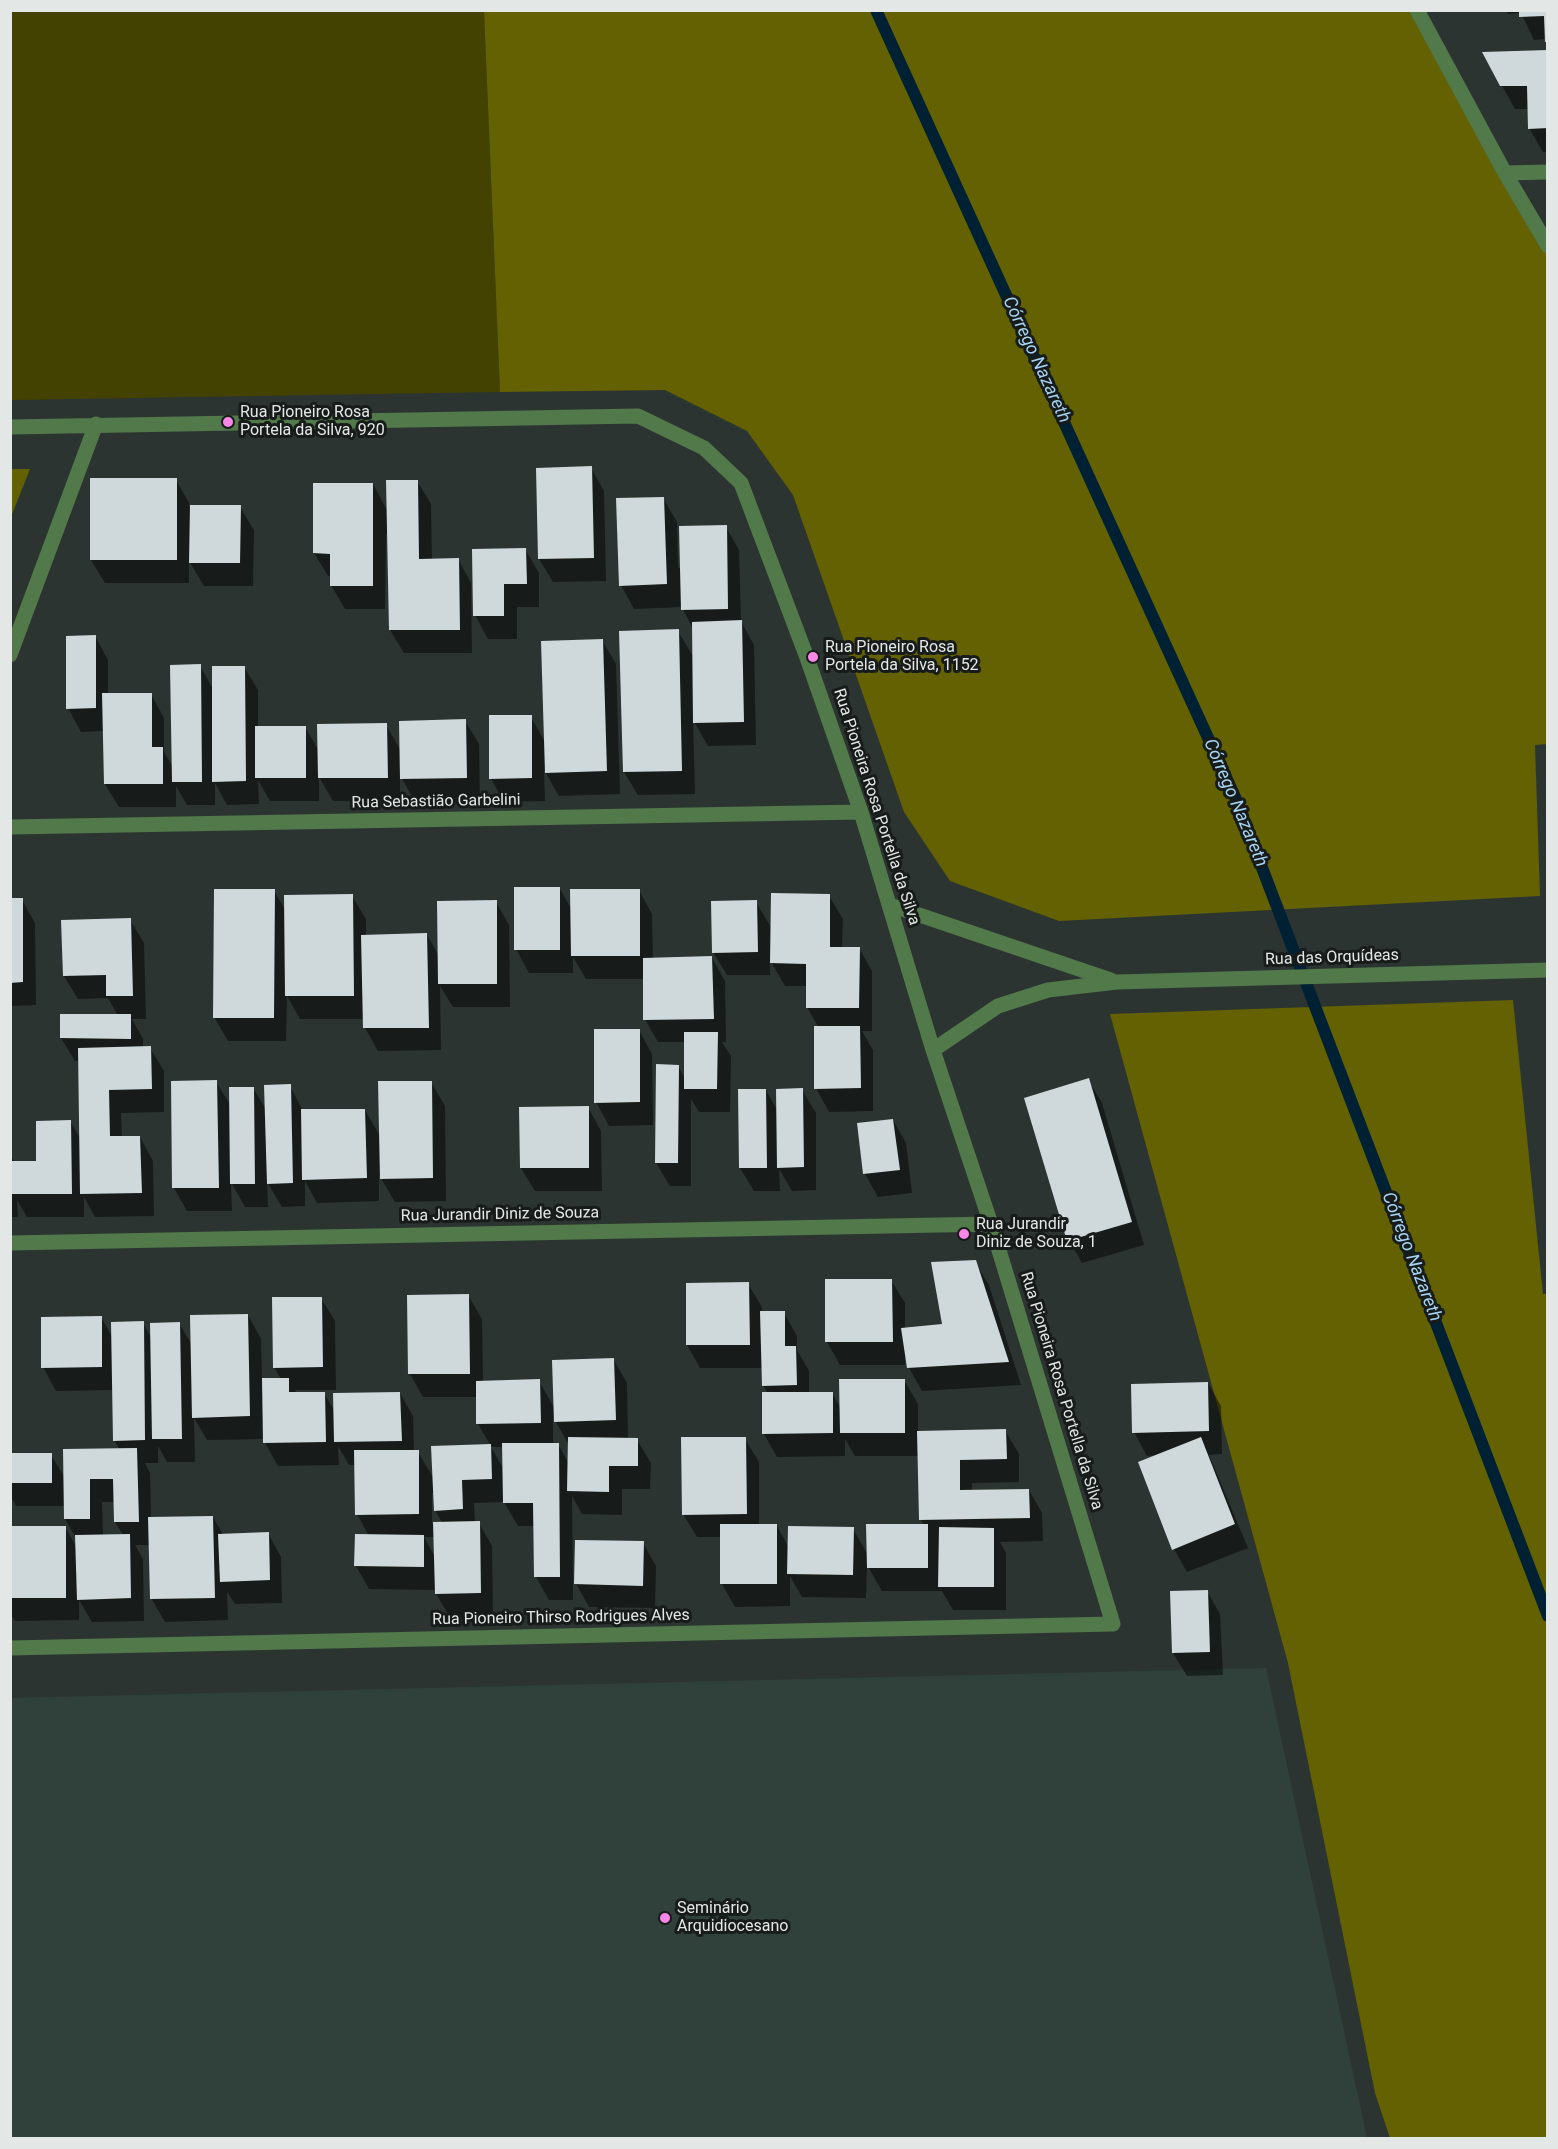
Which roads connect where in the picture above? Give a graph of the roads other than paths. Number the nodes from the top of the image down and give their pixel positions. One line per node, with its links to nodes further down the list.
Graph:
1 (1417, 10): 3 (street)
2 (1548, 172): 3 (street)
3 (1505, 173): 4 (street)
4 (1548, 246)
5 (96, 424): 6 (street, Rua Pioneira Rosa Portella da Silva); 7 (street); 8 (street, Rua Pioneira Rosa Portella da Silva)
6 (10, 427)
7 (10, 655)
8 (861, 812): 9 (street, Rua Sebastião Garbelini); 10 (street, Rua Pioneira Rosa Portella da Silva)
9 (10, 827)
10 (890, 905): 12 (street, Rua das Orquídeas); 13 (street, Rua Pioneira Rosa Portella da Silva)
11 (1548, 970): 12 (street, Rua das Orquídeas)
12 (1117, 982): 13 (street, Rua das Orquídeas)
13 (933, 1050): 14 (street, Rua Pioneira Rosa Portella da Silva)
14 (991, 1224): 15 (street, Rua Jurandir Diniz de Souza); 16 (street, Rua Pioneira Rosa Portella da Silva)
15 (10, 1243)
16 (1113, 1624): 17 (street, Rua Pioneiro Thirso Rodrigues Alves)
17 (10, 1648)

